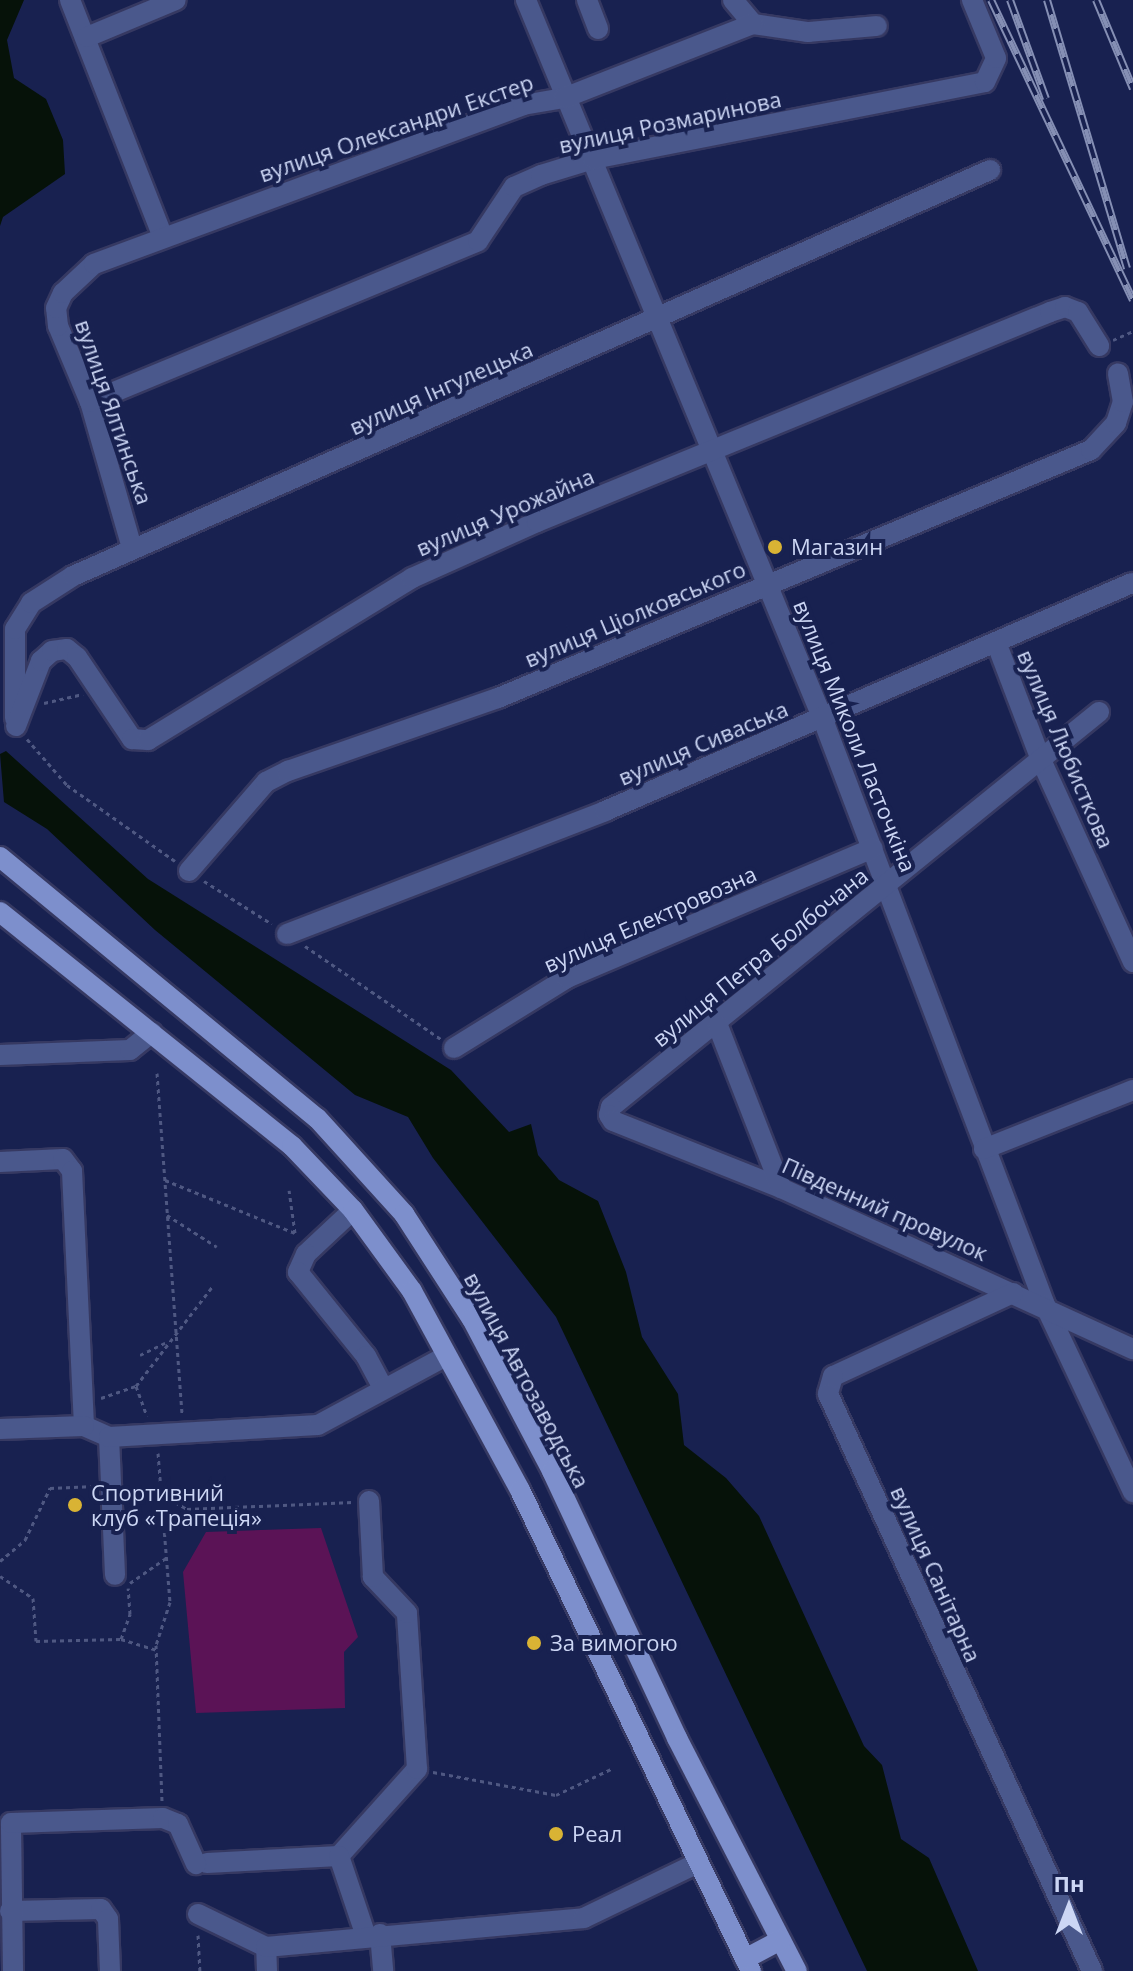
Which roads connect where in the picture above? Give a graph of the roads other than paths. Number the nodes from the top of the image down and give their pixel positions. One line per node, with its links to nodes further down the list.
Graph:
1 (70, 0): 10 (street)
2 (176, 0): 10 (street)
3 (526, 0): 11 (street, вулиця Миколи Ласточкіна)
4 (587, 0): 9 (street)
5 (733, 0): 7 (street)
6 (972, 0): 12 (street, вулиця Розмаринова)
7 (753, 24): 8 (street); 11 (street, вулиця Олександри Екстер)
8 (877, 26)
9 (598, 29)
10 (87, 37): 14 (street)
11 (564, 98): 12 (street, вулиця Миколи Ласточкіна); 14 (street, вулиця Олександри Екстер)
12 (593, 159): 16 (street, вулиця Миколи Ласточкіна); 19 (street, вулиця Розмаринова)
13 (990, 170): 16 (street, вулиця Інгулецька)
14 (163, 237): 15 (street, вулиця Олександри Екстер)
15 (63, 293): 19 (street, вулиця Ялтинська)
16 (658, 319): 20 (street, вулиця Миколи Ласточкіна); 21 (street, вулиця Інгулецька)
17 (1099, 346): 20 (street, вулиця Урожайна)
18 (1118, 373): 23 (street, вулиця Ціолковського)
19 (90, 402): 21 (street, вулиця Ялтинська)
20 (711, 451): 23 (street, вулиця Миколи Ласточкіна); 27 (street, вулиця Урожайна)
21 (132, 548): 27 (street, вулиця Інгулецька)
22 (1132, 583): 24 (street, вулиця Сиваська)
23 (769, 584): 26 (street, вулиця Миколи Ласточкіна); 31 (street, вулиця Ціолковського)
24 (996, 642): 26 (street, вулиця Сиваська); 28 (street, вулиця Любисткова)
25 (1099, 712): 28 (street, вулиця Петра Болбочана)
26 (822, 717): 29 (street, вулиця Миколи Ласточкіна); 34 (street, вулиця Сиваська)
27 (16, 726)
28 (1041, 760): 32 (street, вулиця Петра Болбочана); 35 (street, вулиця Любисткова)
29 (873, 848): 32 (street, вулиця Миколи Ласточкіна); 38 (street, вулиця Електровозна)
30 (0, 857): 54 (main road, вулиця Автозаводська)
31 (189, 871)
32 (888, 883): 36 (street, вулиця Петра Болбочана); 42 (street, вулиця Миколи Ласточкіна)
33 (0, 912): 37 (main road)
34 (287, 934)
35 (1133, 962)
36 (718, 1026): 41 (street, вулиця Петра Болбочана); 44 (street)
37 (152, 1032): 39 (street); 45 (main road)
38 (454, 1048)
39 (0, 1055)
40 (1133, 1090): 42 (street)
41 (613, 1121): 44 (street, Південний провулок)
42 (984, 1149): 47 (street, вулиця Миколи Ласточкіна)
43 (0, 1162): 51 (street)
44 (781, 1188): 46 (street, Південний провулок)
45 (353, 1210): 49 (main road); 50 (street)
46 (1013, 1293): 47 (street, Південний провулок); 72 (street, вулиця Санітарна)
47 (1045, 1305): 48 (street, Південний провулок); 56 (street, вулиця Миколи Ласточкіна)
48 (1133, 1349)
49 (446, 1356): 50 (street); 55 (main road)
50 (383, 1388): 53 (street)
51 (84, 1426): 52 (street); 53 (street)
52 (0, 1429)
53 (109, 1437): 58 (street)
54 (552, 1471): 55 (main road); 64 (main road, вулиця Автозаводська)
55 (520, 1490): 60 (main road)
56 (1133, 1492)
57 (369, 1501): 59 (street)
58 (115, 1575)
59 (339, 1856): 61 (street); 63 (street)
60 (698, 1863): 63 (street); 66 (main road)
61 (10, 1911): 67 (street); 68 (street)
62 (198, 1914): 65 (street)
63 (373, 1935): 65 (street); 70 (street)
64 (780, 1940): 66 (main road); 71 (main road, вулиця Автозаводська)
65 (266, 1947): 69 (street)
66 (748, 1965)
67 (13, 1971)
68 (110, 1971)
69 (267, 1971)
70 (383, 1971)
71 (797, 1971)
72 (1092, 1971)

